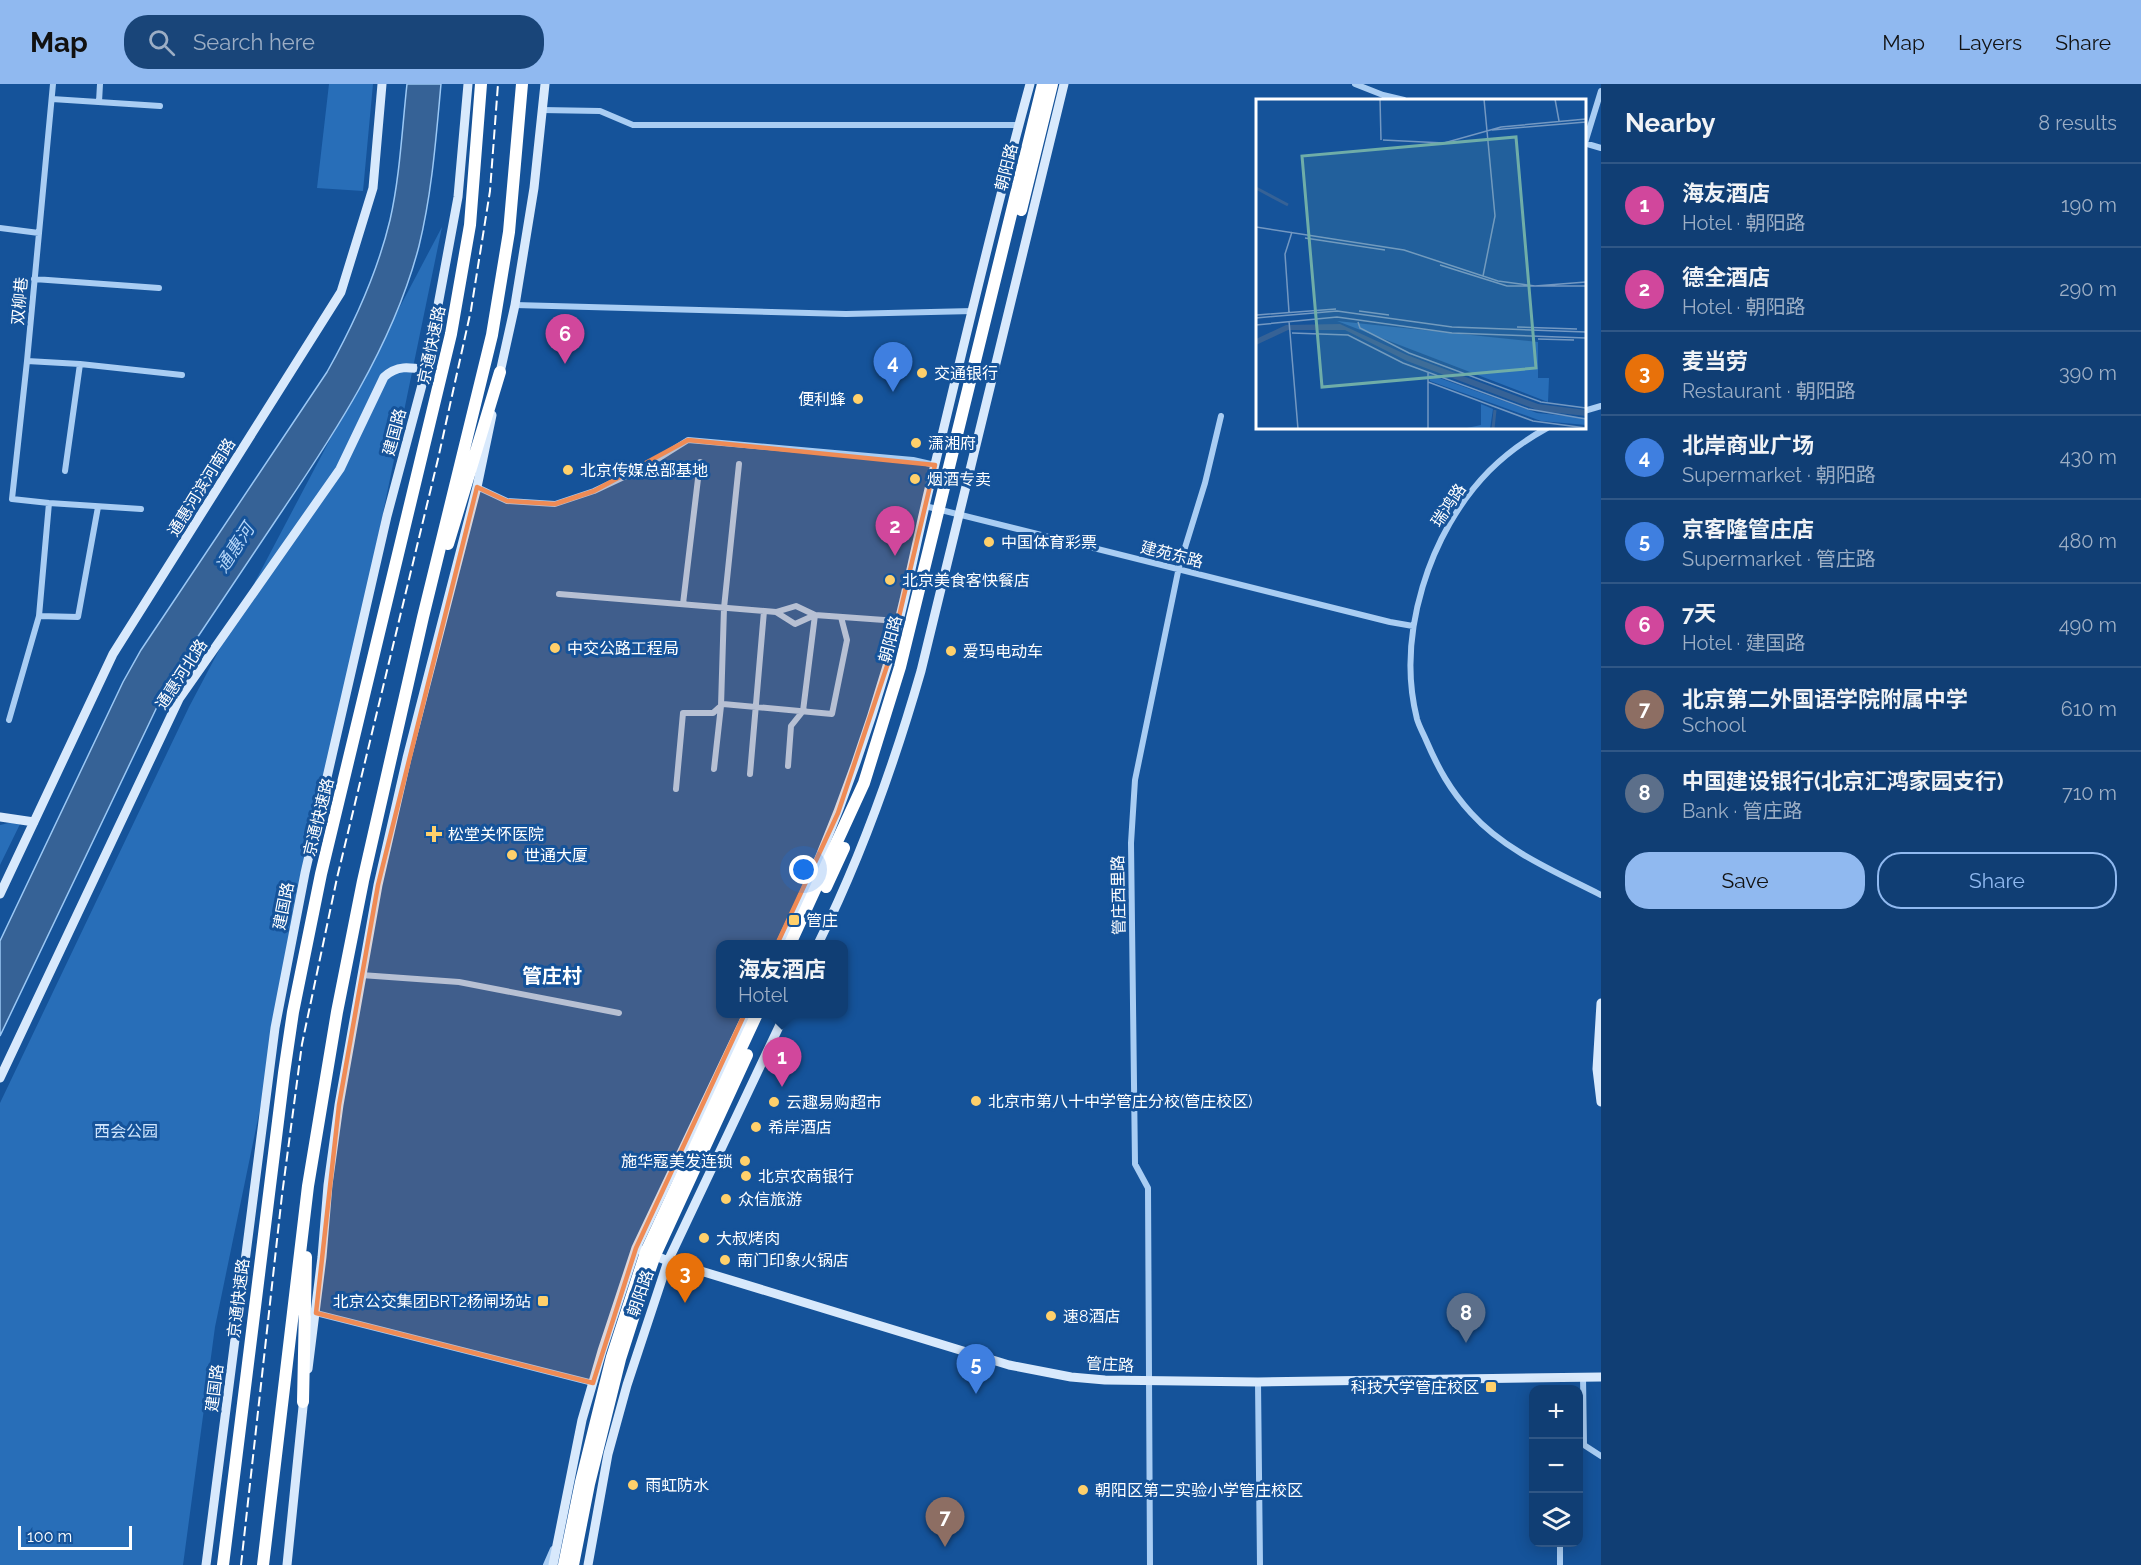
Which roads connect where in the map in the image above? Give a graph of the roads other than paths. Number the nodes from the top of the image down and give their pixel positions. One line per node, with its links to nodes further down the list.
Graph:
1 (53, 84): 14 (street, 双柳巷)
2 (100, 84): 16 (street)
3 (382, 84): 69 (street, 通惠河滨河南路)
4 (468, 84): 31 (street, 建国路)
5 (481, 84): 100 (highway, 京通快速路)
6 (522, 84): 56 (highway)
7 (545, 84): 18 (street)
8 (1030, 84): 19 (street, 朝阳路)
9 (1043, 84): 47 (highway, 朝阳路)
10 (1052, 84): 47 (highway, 朝阳路)
11 (1064, 84): 47 (street, 朝阳路)
12 (1355, 84): 15 (street)
13 (1601, 91): 20 (street)
14 (52, 99): 16 (street); 24 (street, 双柳巷)
15 (1400, 99)
16 (99, 102): 17 (street)
17 (160, 106)
18 (542, 110): 19 (street); 27 (street)
19 (1018, 125): 28 (street, 朝阳路)
20 (1586, 140)
21 (1586, 143): 22 (street)
22 (1601, 147)
23 (0, 228): 24 (street)
24 (39, 232): 25 (street, 双柳巷)
25 (34, 279): 26 (street); 29 (street, 双柳巷)
26 (159, 288)
27 (515, 305): 28 (street); 32 (street)
28 (973, 311): 40 (street, 朝阳路)
29 (27, 361): 30 (street); 43 (street, 双柳巷)
30 (80, 364): 33 (street); 41 (street)
31 (426, 370): 83 (street, 通惠河北路); 101 (street, 建国路)
32 (500, 372): 42 (street); 56 (highway)
33 (182, 375)
34 (1601, 406): 35 (street)
35 (1586, 410)
36 (1221, 416): 48 (street, 管庄西里路)
37 (1545, 429): 59 (street, 瑞鸿路)
38 (700, 462): 50 (street)
39 (739, 464): 51 (street)
40 (935, 465): 42 (street); 44 (street, 朝阳路)
41 (65, 471)
42 (477, 487): 76 (street)
43 (49, 503): 45 (street, 双柳巷); 55 (street)
44 (925, 506): 47 (street, 建苑东路); 58 (street, 朝阳路)
45 (98, 507): 46 (street, 双柳巷); 55 (street)
46 (141, 509)
47 (948, 512): 48 (street, 建苑东路); 73 (highway, 朝阳路); 74 (highway, 朝阳路); 75 (street, 朝阳路)
48 (1178, 569): 59 (street, 建苑东路); 91 (street, 管庄西里路)
49 (559, 594): 50 (street)
50 (683, 604): 51 (street)
51 (724, 608): 52 (street); 60 (street)
52 (764, 611): 53 (street); 61 (street)
53 (776, 612): 54 (street); 54 (street)
54 (815, 615): 57 (street); 62 (street)
55 (39, 616): 63 (street)
56 (423, 616): 85 (highway)
57 (841, 617): 58 (street); 62 (street)
58 (898, 621): 72 (street, 朝阳路)
59 (1413, 626): 71 (street, 瑞鸿路)
60 (721, 706): 61 (street); 65 (street); 67 (street)
61 (756, 707): 62 (street); 66 (street)
62 (802, 711): 64 (street)
63 (9, 720)
64 (788, 766)
65 (714, 770)
66 (750, 774)
67 (676, 789)
68 (0, 817): 69 (street)
69 (34, 822): 70 (street, 通惠河滨河南路)
70 (0, 894)
71 (1601, 895)
72 (782, 940)
73 (792, 940)
74 (801, 940)
75 (820, 940)
76 (361, 975): 78 (street); 88 (street)
77 (1601, 1003): 84 (street)
78 (619, 1013)
79 (745, 1018): 86 (street, 朝阳路)
80 (755, 1018): 86 (highway, 朝阳路)
81 (764, 1018): 86 (highway, 朝阳路)
82 (783, 1018): 87 (street, 朝阳路)
83 (0, 1078)
84 (1601, 1102)
85 (308, 1186): 94 (highway); 102 (highway)
86 (646, 1252): 87 (street, 管庄路); 93 (street, 朝阳路); 106 (highway, 朝阳路); 107 (highway, 朝阳路)
87 (668, 1261): 91 (street, 管庄路); 108 (street, 朝阳路)
88 (316, 1313): 93 (street); 94 (street)
89 (1583, 1377): 90 (street, 管庄路); 92 (street, 管庄路); 95 (street)
90 (1601, 1377)
91 (1149, 1380): 92 (street, 管庄路); 109 (street, 管庄西里路)
92 (1258, 1382): 110 (street)
93 (593, 1383): 98 (street, 朝阳路)
94 (303, 1402): 103 (street)
95 (1581, 1439)
96 (1583, 1448): 97 (street)
97 (1601, 1456)
98 (558, 1538): 104 (street); 105 (street, 朝阳路)
99 (1560, 1547): 111 (street)
100 (223, 1564)
101 (206, 1565)
102 (264, 1565)
103 (287, 1565)
104 (546, 1565)
105 (554, 1565)
106 (564, 1565)
107 (573, 1565)
108 (588, 1565)
109 (1150, 1565)
110 (1260, 1565)
111 (1560, 1565)

